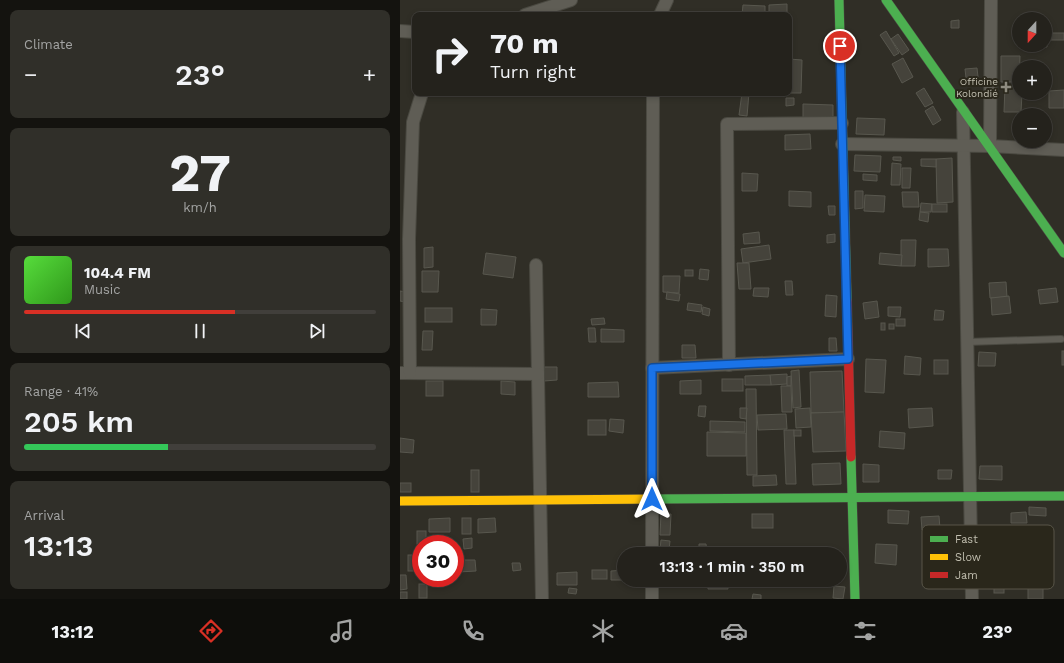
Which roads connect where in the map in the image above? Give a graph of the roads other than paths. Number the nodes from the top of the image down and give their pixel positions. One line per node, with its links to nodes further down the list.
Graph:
1 (571, 0): 6 (street)
2 (667, 0): 7 (street)
3 (839, 0): 13 (street)
4 (886, 0): 12 (street)
5 (991, 0): 16 (street)
6 (534, 12)
7 (661, 12)
8 (400, 31): 9 (street)
9 (412, 32)
10 (421, 96): 25 (street)
11 (653, 96): 24 (street)
12 (963, 108): 15 (street); 16 (street)
13 (842, 123): 14 (street); 23 (street)
14 (842, 144): 15 (street); 22 (street)
15 (963, 146): 16 (street); 21 (street)
16 (990, 146): 17 (street); 18 (street)
17 (1064, 150)
18 (1064, 253)
19 (536, 265): 26 (street)
20 (1061, 339): 21 (lane)
21 (967, 342): 28 (street)
22 (848, 359): 23 (street); 29 (street)
23 (729, 365): 24 (street)
24 (652, 368): 30 (street)
25 (405, 373): 26 (street)
26 (538, 374): 31 (street)
27 (1064, 496): 28 (street)
28 (970, 497): 29 (street); 33 (street)
29 (852, 498): 30 (street); 39 (street)
30 (652, 499): 31 (street); 34 (street)
31 (540, 500): 32 (street); 37 (street)
32 (400, 501)
33 (971, 525)
34 (652, 547)
35 (652, 587): 38 (street)
36 (972, 589): 40 (street)
37 (542, 599)
38 (652, 599)
39 (855, 599)
40 (972, 599)

